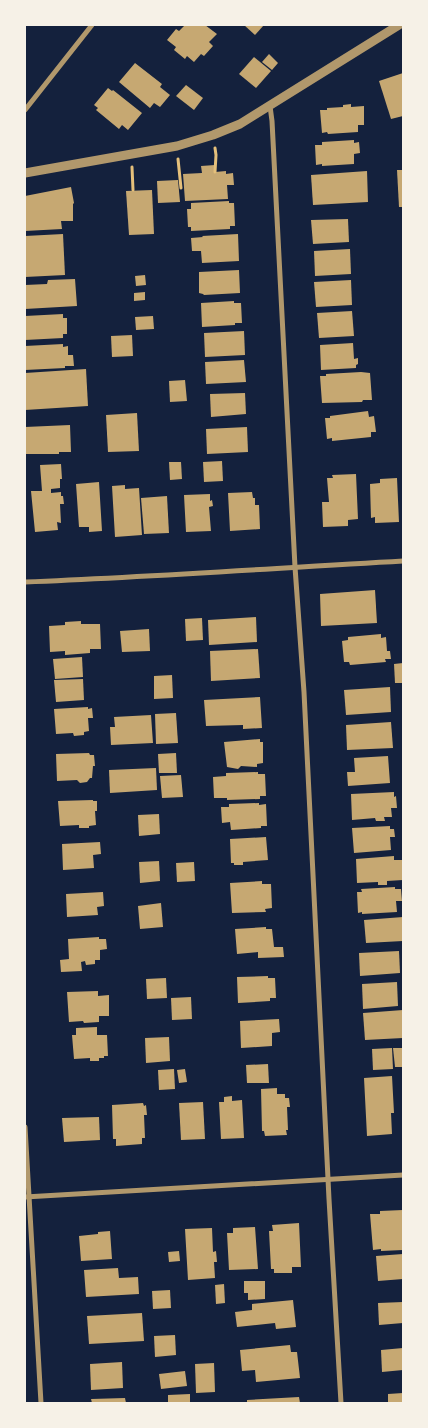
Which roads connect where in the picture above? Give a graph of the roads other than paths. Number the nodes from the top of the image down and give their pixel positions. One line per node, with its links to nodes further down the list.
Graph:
1 (92, 25): 4 (street)
2 (399, 25): 3 (street)
3 (270, 104): 5 (street); 7 (street)
4 (25, 110)
5 (25, 173)
6 (403, 562): 7 (street)
7 (295, 567): 8 (street); 11 (street)
8 (25, 582)
9 (25, 1128): 12 (street)
10 (403, 1175): 11 (street)
11 (329, 1179): 12 (street); 14 (street)
12 (27, 1197): 13 (street)
13 (41, 1403)
14 (341, 1403)

